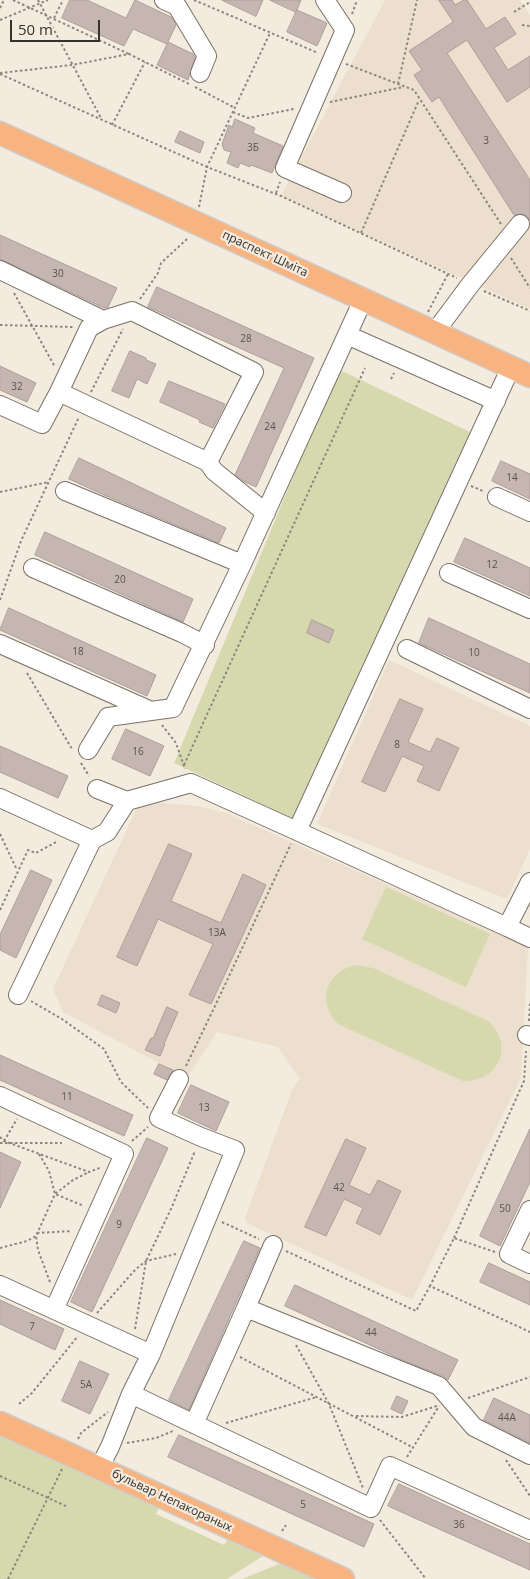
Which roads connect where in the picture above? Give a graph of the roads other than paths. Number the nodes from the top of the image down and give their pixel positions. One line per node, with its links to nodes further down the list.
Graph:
1 (325, 0): 5 (lane)
2 (173, 2): 3 (lane)
3 (200, 73)
4 (0, 133): 8 (main road, праспект Шміта)
5 (342, 193)
6 (511, 235): 10 (lane)
7 (1, 271): 9 (lane)
8 (363, 300): 10 (main road, праспект Шміта); 11 (lane)
9 (96, 324): 13 (lane); 16 (lane)
10 (435, 332): 12 (main road, праспект Шміта)
11 (348, 335): 14 (lane); 20 (lane)
12 (520, 372): 14 (lane)
13 (61, 387): 15 (lane); 16 (lane)
14 (496, 401): 34 (lane)
15 (0, 405)
16 (208, 462): 20 (lane)
17 (65, 491): 21 (lane)
18 (497, 497): 19 (lane)
19 (530, 512)
20 (266, 513): 21 (lane)
21 (242, 564): 25 (lane)
22 (33, 568): 25 (lane)
23 (449, 573): 24 (lane)
24 (530, 609)
25 (205, 645): 29 (lane)
26 (7, 647): 29 (lane)
27 (408, 649): 28 (lane)
28 (530, 709)
29 (151, 711): 30 (lane)
30 (79, 752)
31 (97, 789): 33 (lane)
32 (0, 798): 35 (lane)
33 (127, 801): 34 (lane); 35 (lane)
34 (298, 831): 37 (lane)
35 (92, 840): 39 (lane)
36 (530, 882): 37 (lane)
37 (508, 927): 38 (lane)
38 (530, 938)
39 (18, 995)
40 (179, 1079): 48 (lane)
41 (0, 1096): 46 (lane)
42 (530, 1210): 44 (lane)
43 (272, 1245): 47 (lane)
44 (530, 1264)
45 (0, 1285): 46 (lane)
46 (56, 1305): 48 (lane)
47 (246, 1308): 51 (lane); 52 (lane)
48 (151, 1354): 49 (lane)
49 (131, 1394): 51 (lane); 53 (lane)
50 (0, 1423): 53 (main road, бульвар Непакораных)
51 (194, 1424): 54 (lane)
52 (530, 1455)
53 (99, 1468): 55 (main road, бульвар Непакораных)
54 (530, 1530)
55 (343, 1579)

